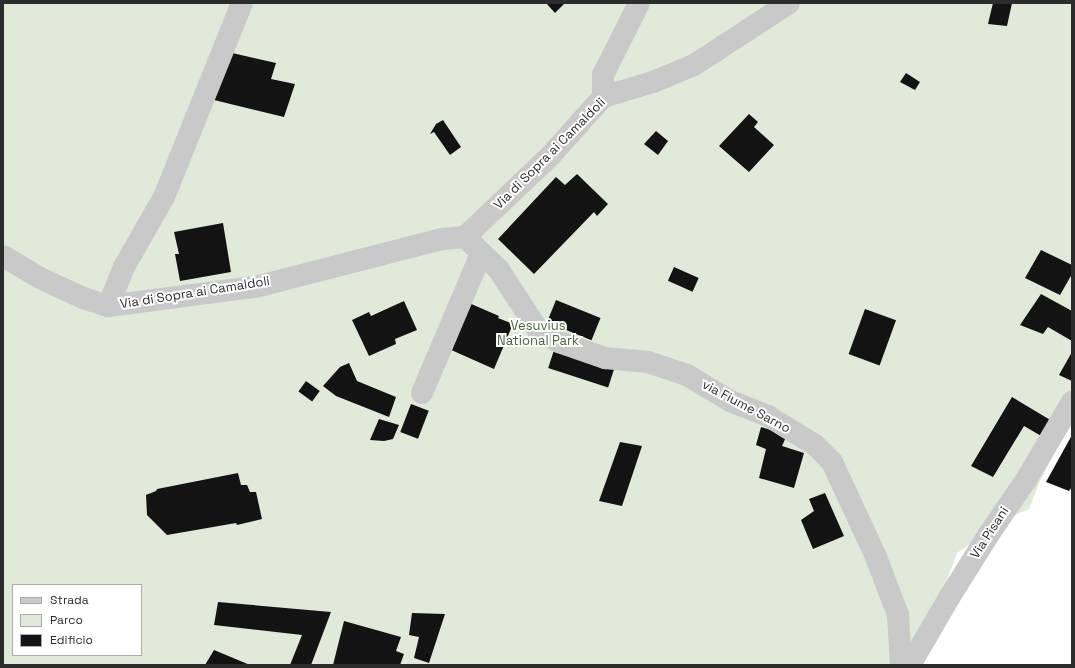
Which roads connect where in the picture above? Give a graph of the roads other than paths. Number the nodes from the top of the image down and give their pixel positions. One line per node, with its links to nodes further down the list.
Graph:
1 (242, 3): 8 (street)
2 (639, 3): 4 (street)
3 (789, 3): 4 (street, Via di Sopra ai Camaldoli)
4 (603, 97): 5 (street, Via di Sopra ai Camaldoli)
5 (465, 237): 6 (street); 8 (street, Via di Sopra ai Camaldoli)
6 (481, 254): 9 (street); 11 (street, via Fiume Sarno)
7 (3, 256): 8 (street, Via di Sopra ai Camaldoli)
8 (108, 306)
9 (422, 393)
10 (1072, 402): 12 (street, Via Pisani)
11 (900, 665)
12 (910, 665)

